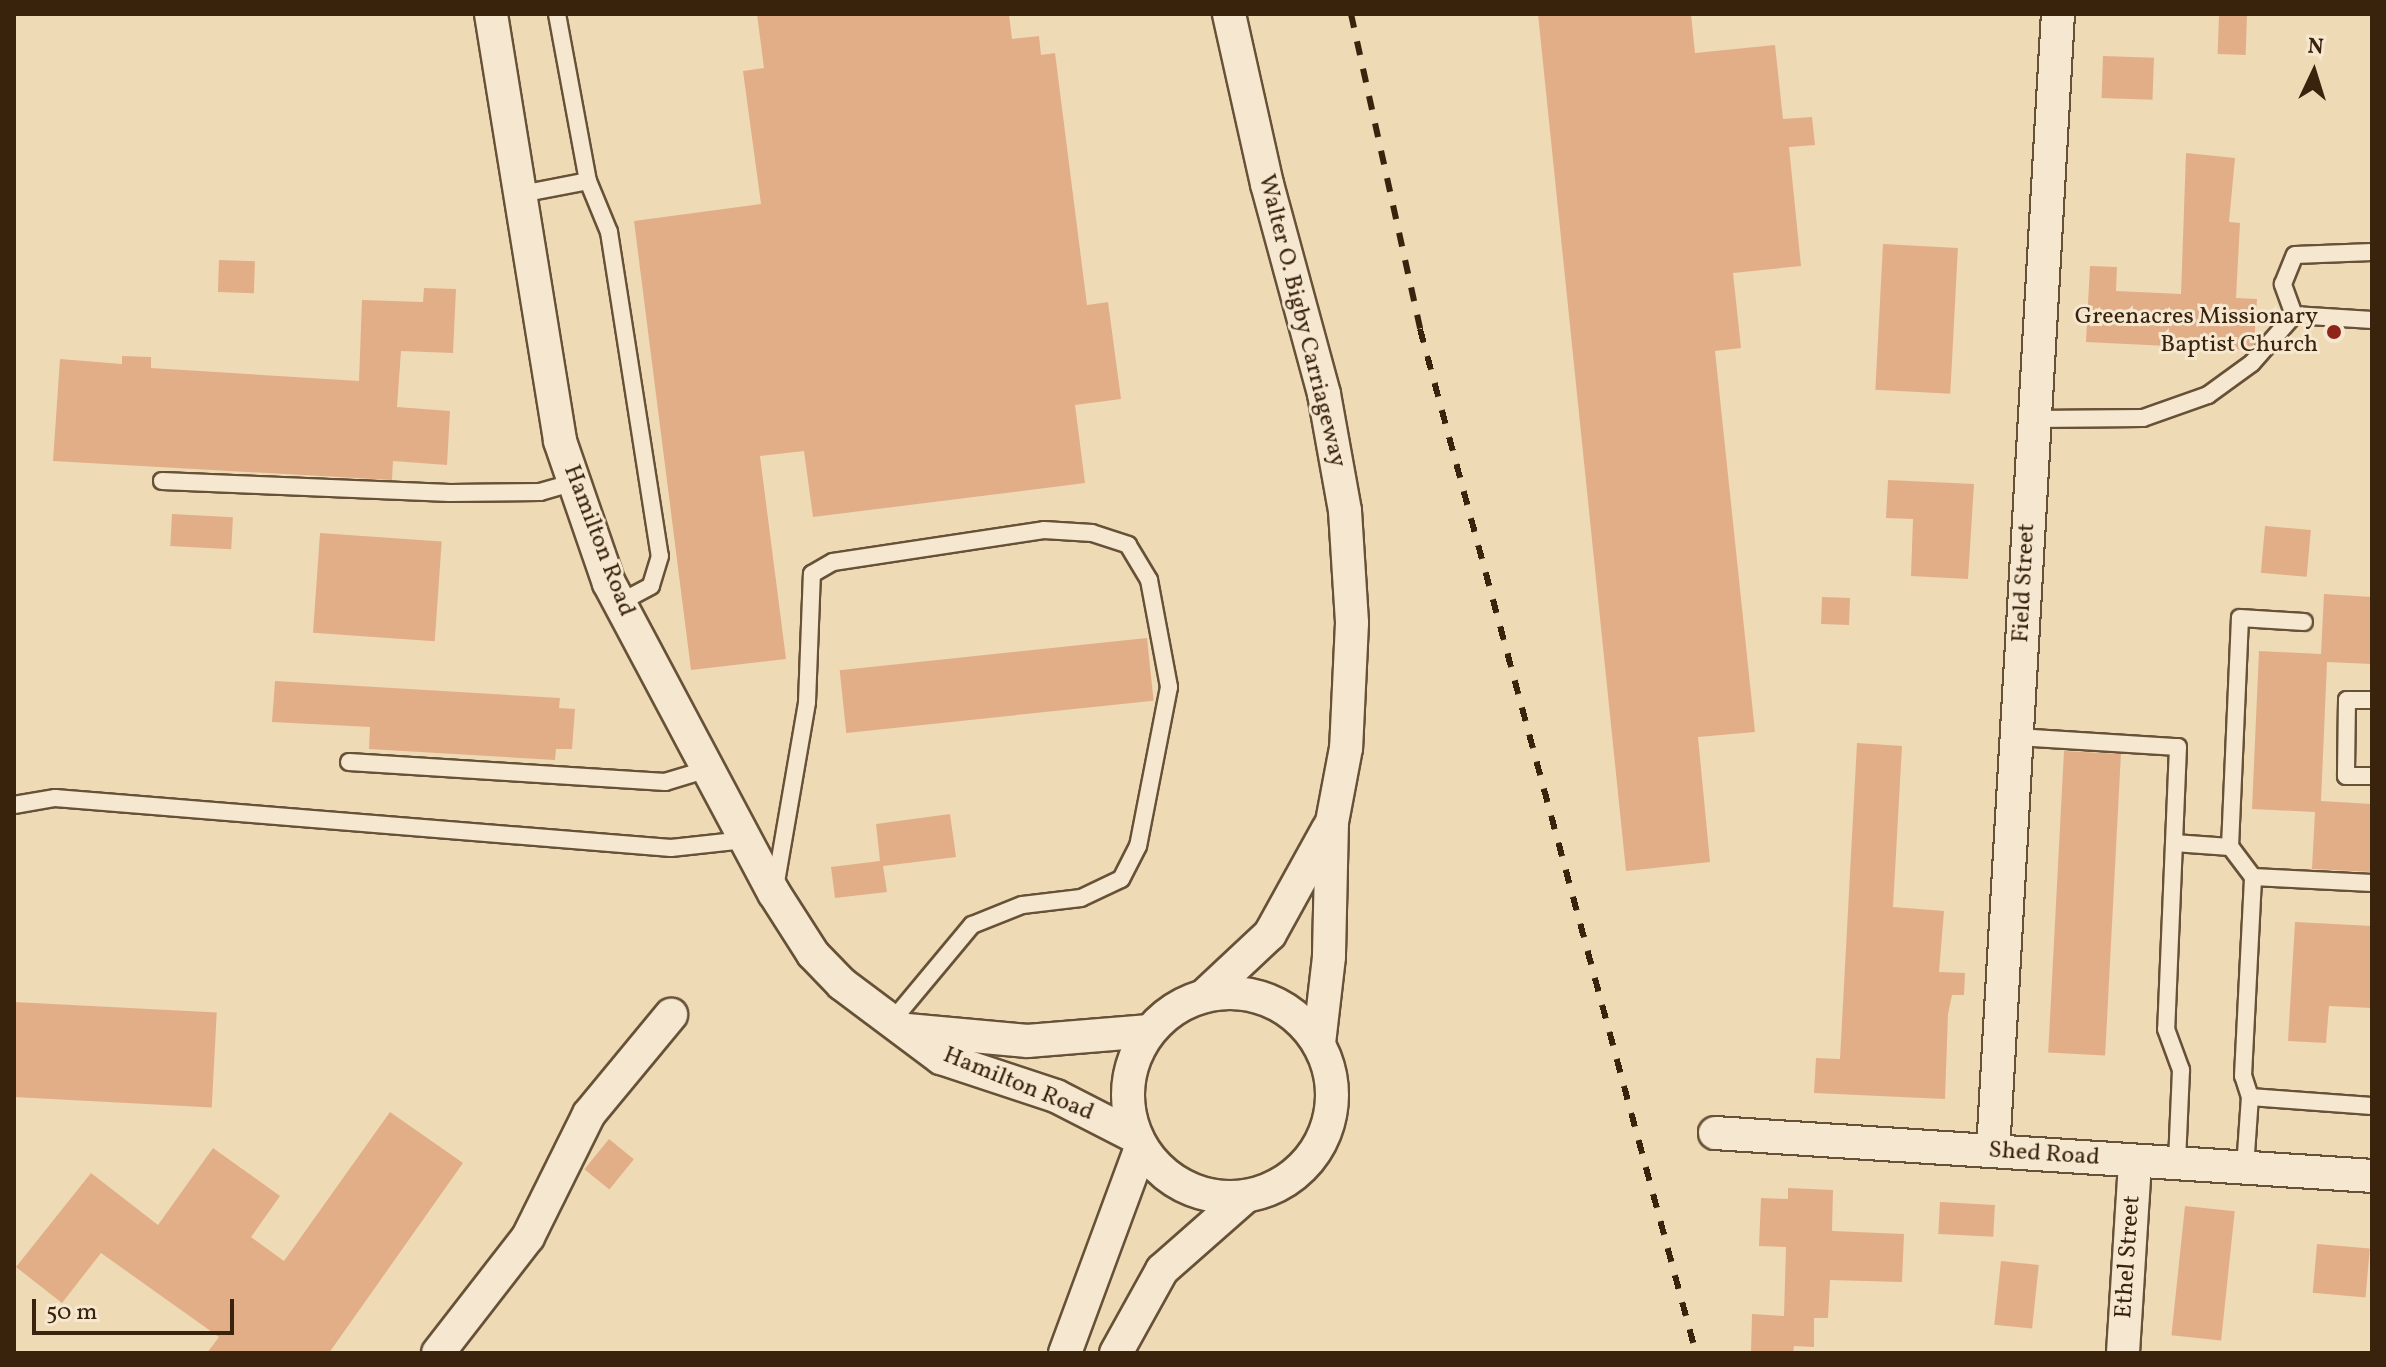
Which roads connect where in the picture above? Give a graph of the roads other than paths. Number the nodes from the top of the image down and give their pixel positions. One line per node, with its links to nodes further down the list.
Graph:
1 (491, 14): 6 (street, Hamilton Road)
2 (557, 14): 5 (lane)
3 (1229, 14): 21 (street, Walter O. Bigby Carriageway)
4 (2058, 14): 10 (street, Field Street)
5 (588, 181): 6 (lane); 13 (lane)
6 (521, 194): 12 (street, Hamilton Road)
7 (2372, 252): 8 (lane)
8 (2294, 315): 9 (lane); 10 (lane)
9 (2372, 320)
10 (2035, 419): 16 (street, Field Street)
11 (162, 481): 12 (lane)
12 (574, 482): 13 (street, Hamilton Road)
13 (619, 603): 18 (street, Hamilton Road)
14 (2304, 622): 24 (lane)
15 (2372, 700): 19 (lane)
16 (2017, 737): 23 (lane); 37 (street, Field Street)
17 (349, 762): 18 (lane)
18 (705, 770): 22 (street, Hamilton Road)
19 (2372, 776)
20 (14, 805): 22 (lane)
21 (1332, 822): 28 (street, Walter O. Bigby Carriageway); 32 (street, Walter O. Bigby Carriageway)
22 (745, 840): 27 (street, Hamilton Road)
23 (2174, 843): 24 (lane); 39 (lane)
24 (2230, 847): 25 (lane)
25 (2253, 877): 26 (lane); 33 (lane)
26 (2372, 883)
27 (774, 893): 30 (street, Hamilton Road); 30 (lane)
28 (1205, 995): 31 (street); 32 (street)
29 (671, 1015): 43 (street)
30 (900, 1026): 31 (street, Hamilton Road); 36 (street, Hamilton Road)
31 (1149, 1031): 36 (street)
32 (1319, 1044): 42 (street)
33 (2250, 1097): 34 (lane); 40 (lane)
34 (2372, 1106)
35 (1715, 1133): 37 (street, Shed Road)
36 (1137, 1141): 42 (street); 44 (street)
37 (1993, 1151): 38 (street, Shed Road)
38 (2135, 1161): 39 (street, Shed Road); 46 (street, Ethel Street)
39 (2177, 1163): 40 (street, Shed Road)
40 (2245, 1168): 41 (street, Shed Road)
41 (2372, 1176)
42 (1246, 1196): 45 (street)
43 (438, 1353)
44 (1065, 1353)
45 (1116, 1353)
46 (2123, 1353)

